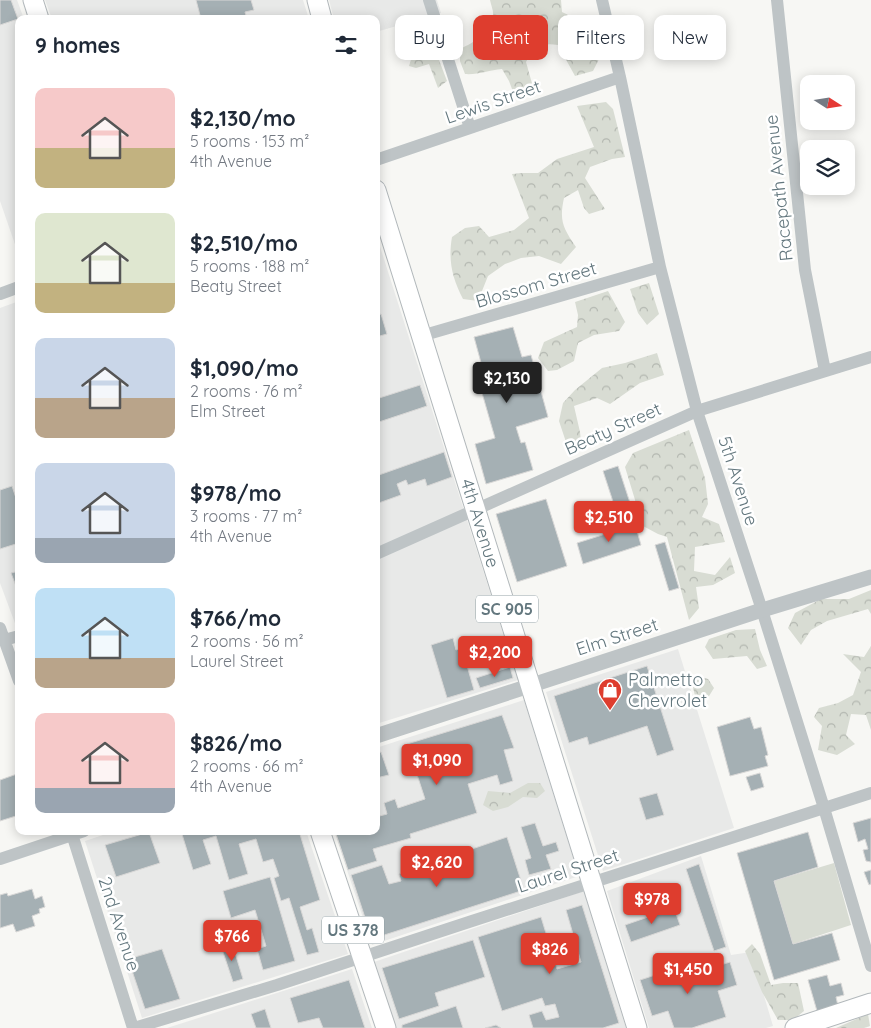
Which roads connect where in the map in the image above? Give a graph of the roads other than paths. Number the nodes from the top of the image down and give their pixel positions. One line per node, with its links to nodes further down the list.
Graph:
1 (33, 0): 6 (main road)
2 (316, 0): 7 (main road)
3 (429, 0): 9 (street)
4 (602, 0): 8 (street, 5th Avenue)
5 (778, 0): 17 (street, Racepath Avenue)
6 (38, 15)
7 (321, 15)
8 (620, 77): 9 (street, Lewis Street); 12 (street, 5th Avenue)
9 (470, 128): 10 (street, Lewis Street)
10 (380, 159)
11 (380, 203): 15 (main road, 4th Avenue / SC 905)
12 (660, 267): 15 (street, Blossom Street); 18 (street, 5th Avenue)
13 (15, 289): 14 (street)
14 (0, 294)
15 (421, 336): 19 (main road, 4th Avenue / SC 905)
16 (871, 357): 17 (street, Beaty Street)
17 (826, 371): 18 (street, Beaty Street)
18 (697, 411): 19 (street, Beaty Street); 22 (street, 5th Avenue)
19 (476, 509): 20 (street, Beaty Street); 26 (main road, 4th Avenue / SC 905)
20 (380, 552)
21 (871, 577): 22 (street, Elm Street)
22 (762, 610): 26 (street, Elm Street); 29 (street, 5th Avenue)
23 (2, 634): 24 (street); 25 (street)
24 (15, 636)
25 (15, 670)
26 (531, 685): 27 (street, Elm Street); 34 (main road, 4th Avenue / SC 905)
27 (380, 735)
28 (871, 793): 29 (street, Laurel Street)
29 (824, 808): 34 (street, Laurel Street); 36 (street, 5th Avenue)
30 (70, 835): 33 (street)
31 (77, 835): 38 (street, 2nd Avenue)
32 (321, 835): 35 (main road, US 378)
33 (0, 859)
34 (592, 882): 35 (street, Laurel Street); 40 (main road, 4th Avenue / SC 905)
35 (362, 956): 38 (street, Laurel Street); 39 (main road, US 378)
36 (871, 966)
37 (871, 1003): 41 (main road)
38 (134, 1028)
39 (386, 1028)
40 (637, 1028)
41 (795, 1028)

